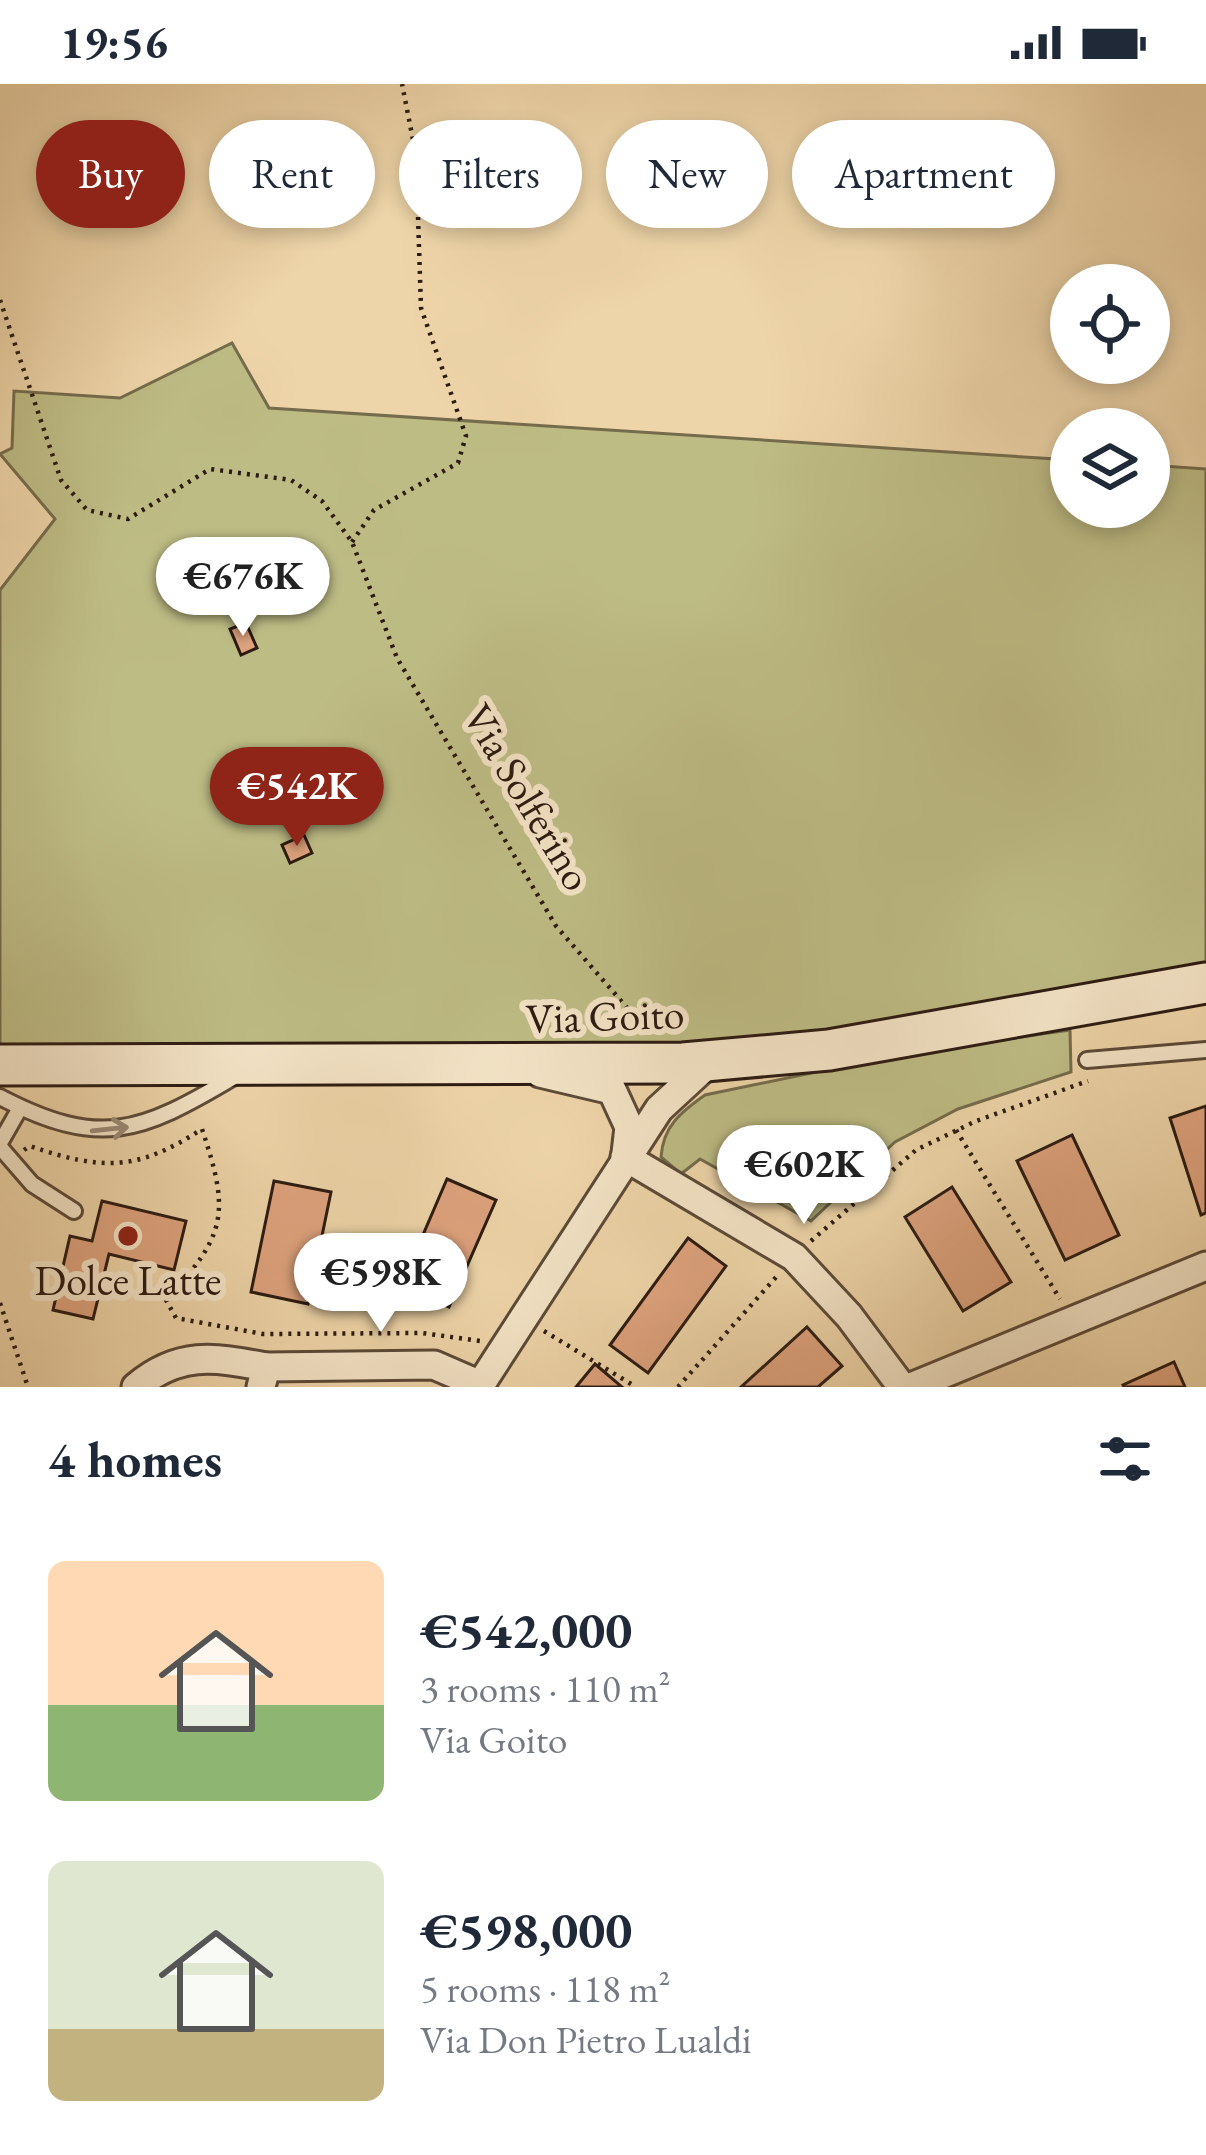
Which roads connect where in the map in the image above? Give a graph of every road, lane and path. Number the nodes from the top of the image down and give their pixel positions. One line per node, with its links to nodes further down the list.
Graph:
1 (403, 84): 3 (path)
2 (0, 300): 3 (path, Via Solferino)
3 (352, 542): 7 (path, Via Solferino)
4 (1206, 983): 7 (street, Via Goito)
5 (1206, 1050): 6 (lane)
6 (1087, 1060)
7 (697, 1062): 10 (street, Via Goito); 16 (street)
8 (0, 1065): 9 (street, Via Goito)
9 (253, 1066): 10 (street, Via Goito); 13 (lane, one-way to 9)
10 (520, 1067): 16 (street)
11 (1096, 1079): 14 (path)
12 (0, 1097): 13 (lane)
13 (20, 1108): 15 (lane)
14 (956, 1130): 18 (path); 21 (path)
15 (3, 1150): 17 (lane); 22 (path)
16 (625, 1157): 18 (street); 22 (street)
17 (74, 1211)
18 (794, 1257): 28 (path); 29 (street)
19 (1206, 1266): 21 (street)
20 (0, 1303): 25 (path)
21 (1073, 1319): 30 (street)
22 (513, 1339): 24 (street); 27 (path)
23 (263, 1377): 24 (street); 26 (street)
24 (480, 1386)
25 (28, 1387)
26 (136, 1387)
27 (636, 1387)
28 (678, 1387)
29 (902, 1387)
30 (911, 1387)

